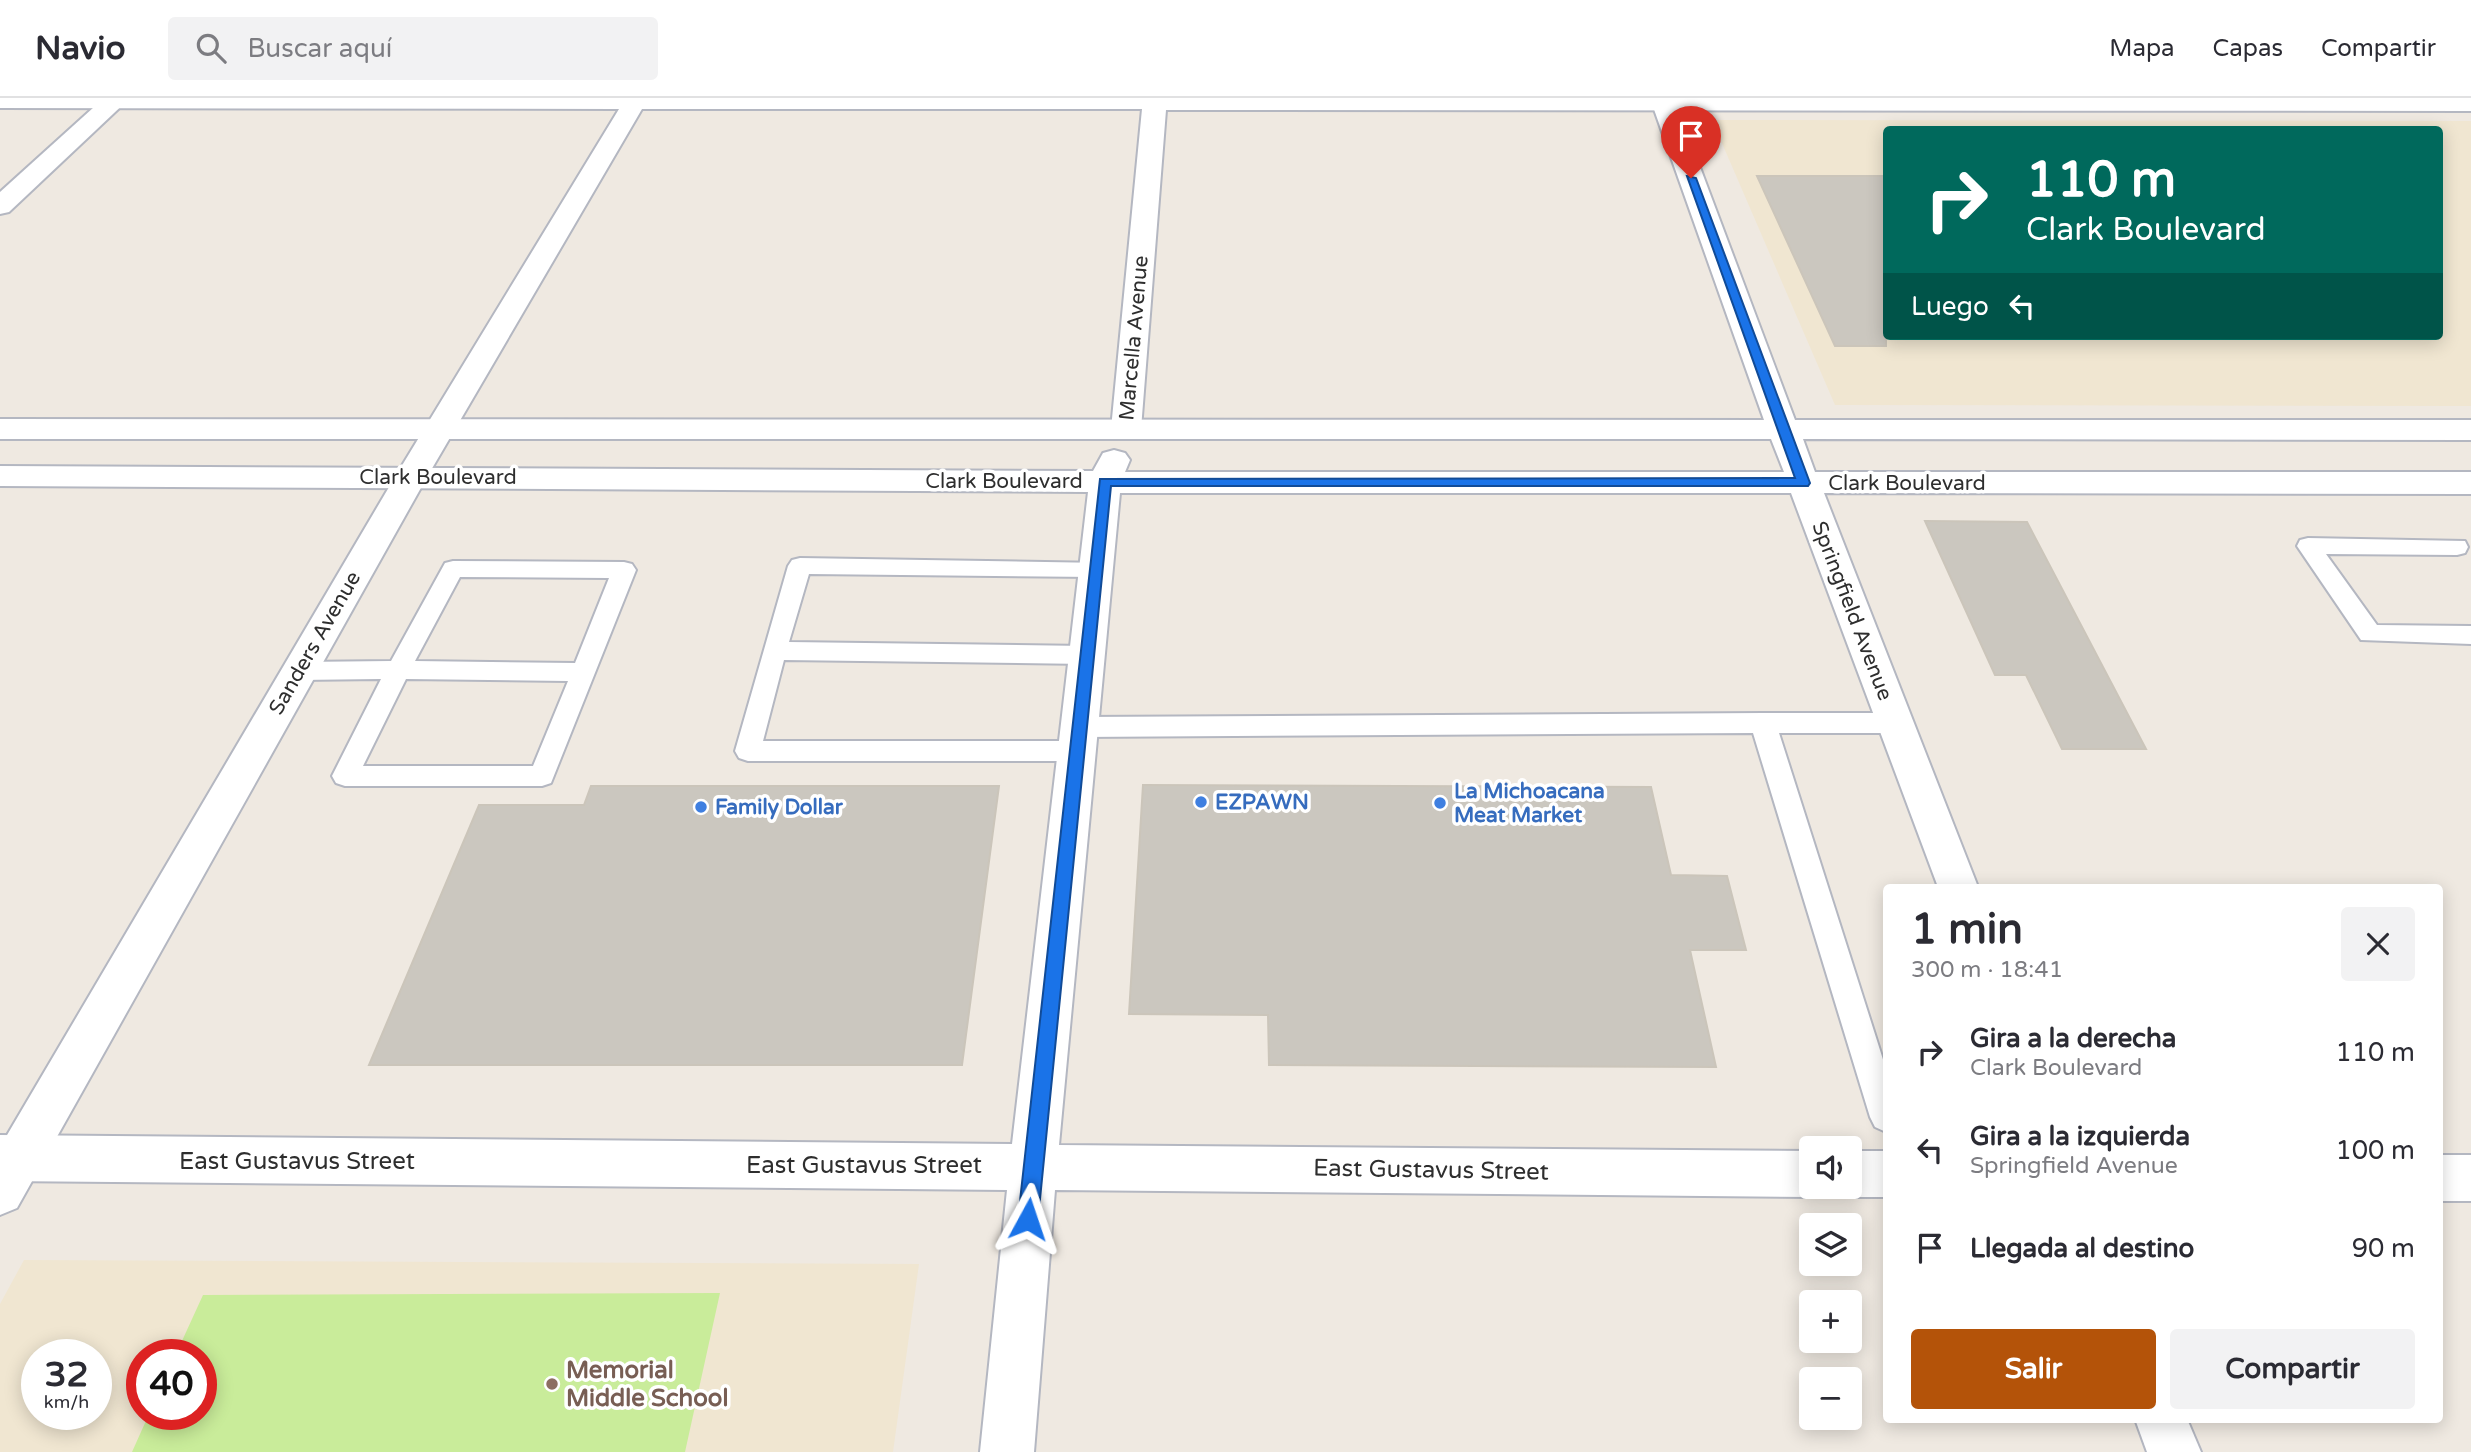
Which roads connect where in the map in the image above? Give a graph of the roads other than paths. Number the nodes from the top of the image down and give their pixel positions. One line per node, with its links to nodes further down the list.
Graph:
1 (116, 100): 2 (street); 4 (street); 8 (street)
2 (635, 100): 3 (street); 10 (street, Sanders Avenue)
3 (1155, 100): 5 (street); 11 (street, Marcella Avenue)
4 (0, 101)
5 (1663, 101): 6 (street); 12 (street, Springfield Avenue)
6 (2195, 101): 7 (street)
7 (2471, 104)
8 (0, 206)
9 (0, 429): 10 (street)
10 (439, 429): 11 (street); 15 (street, Sanders Avenue)
11 (1126, 429): 12 (street); 16 (street, Marcella Avenue)
12 (1783, 429): 13 (street); 17 (street, Springfield Avenue)
13 (2468, 433)
14 (0, 476): 15 (street, Clark Boulevard)
15 (411, 477): 16 (street, Clark Boulevard); 25 (street, Sanders Avenue)
16 (1105, 482): 17 (street, Clark Boulevard); 20 (street, Marcella Avenue)
17 (1803, 483): 18 (street, Clark Boulevard); 28 (street, Springfield Avenue)
18 (2471, 483)
19 (2457, 547): 21 (lane)
20 (1096, 569): 22 (lane); 23 (street, Marcella Avenue)
21 (2471, 635)
22 (775, 651): 23 (lane); 29 (lane)
23 (1087, 655): 29 (street, Marcella Avenue)
24 (398, 670): 25 (lane); 26 (lane); 26 (lane); 26 (lane)
25 (299, 671): 33 (street, Sanders Avenue)
26 (584, 672)
27 (1763, 723): 28 (lane); 29 (lane); 31 (lane)
28 (1895, 723): 30 (street, Springfield Avenue)
29 (1078, 739): 32 (street, Marcella Avenue)
30 (1957, 884)
31 (1883, 1107)
32 (1033, 1167): 33 (street, East Gustavus Street); 34 (street, East Gustavus Street); 40 (street, Marcella Avenue)
33 (6, 1169)
34 (1799, 1174)
35 (1862, 1174): 36 (street)
36 (1883, 1174)
37 (2443, 1178): 38 (street)
38 (2471, 1178)
39 (2163, 1423): 41 (street)
40 (1007, 1452)
41 (2174, 1452)

